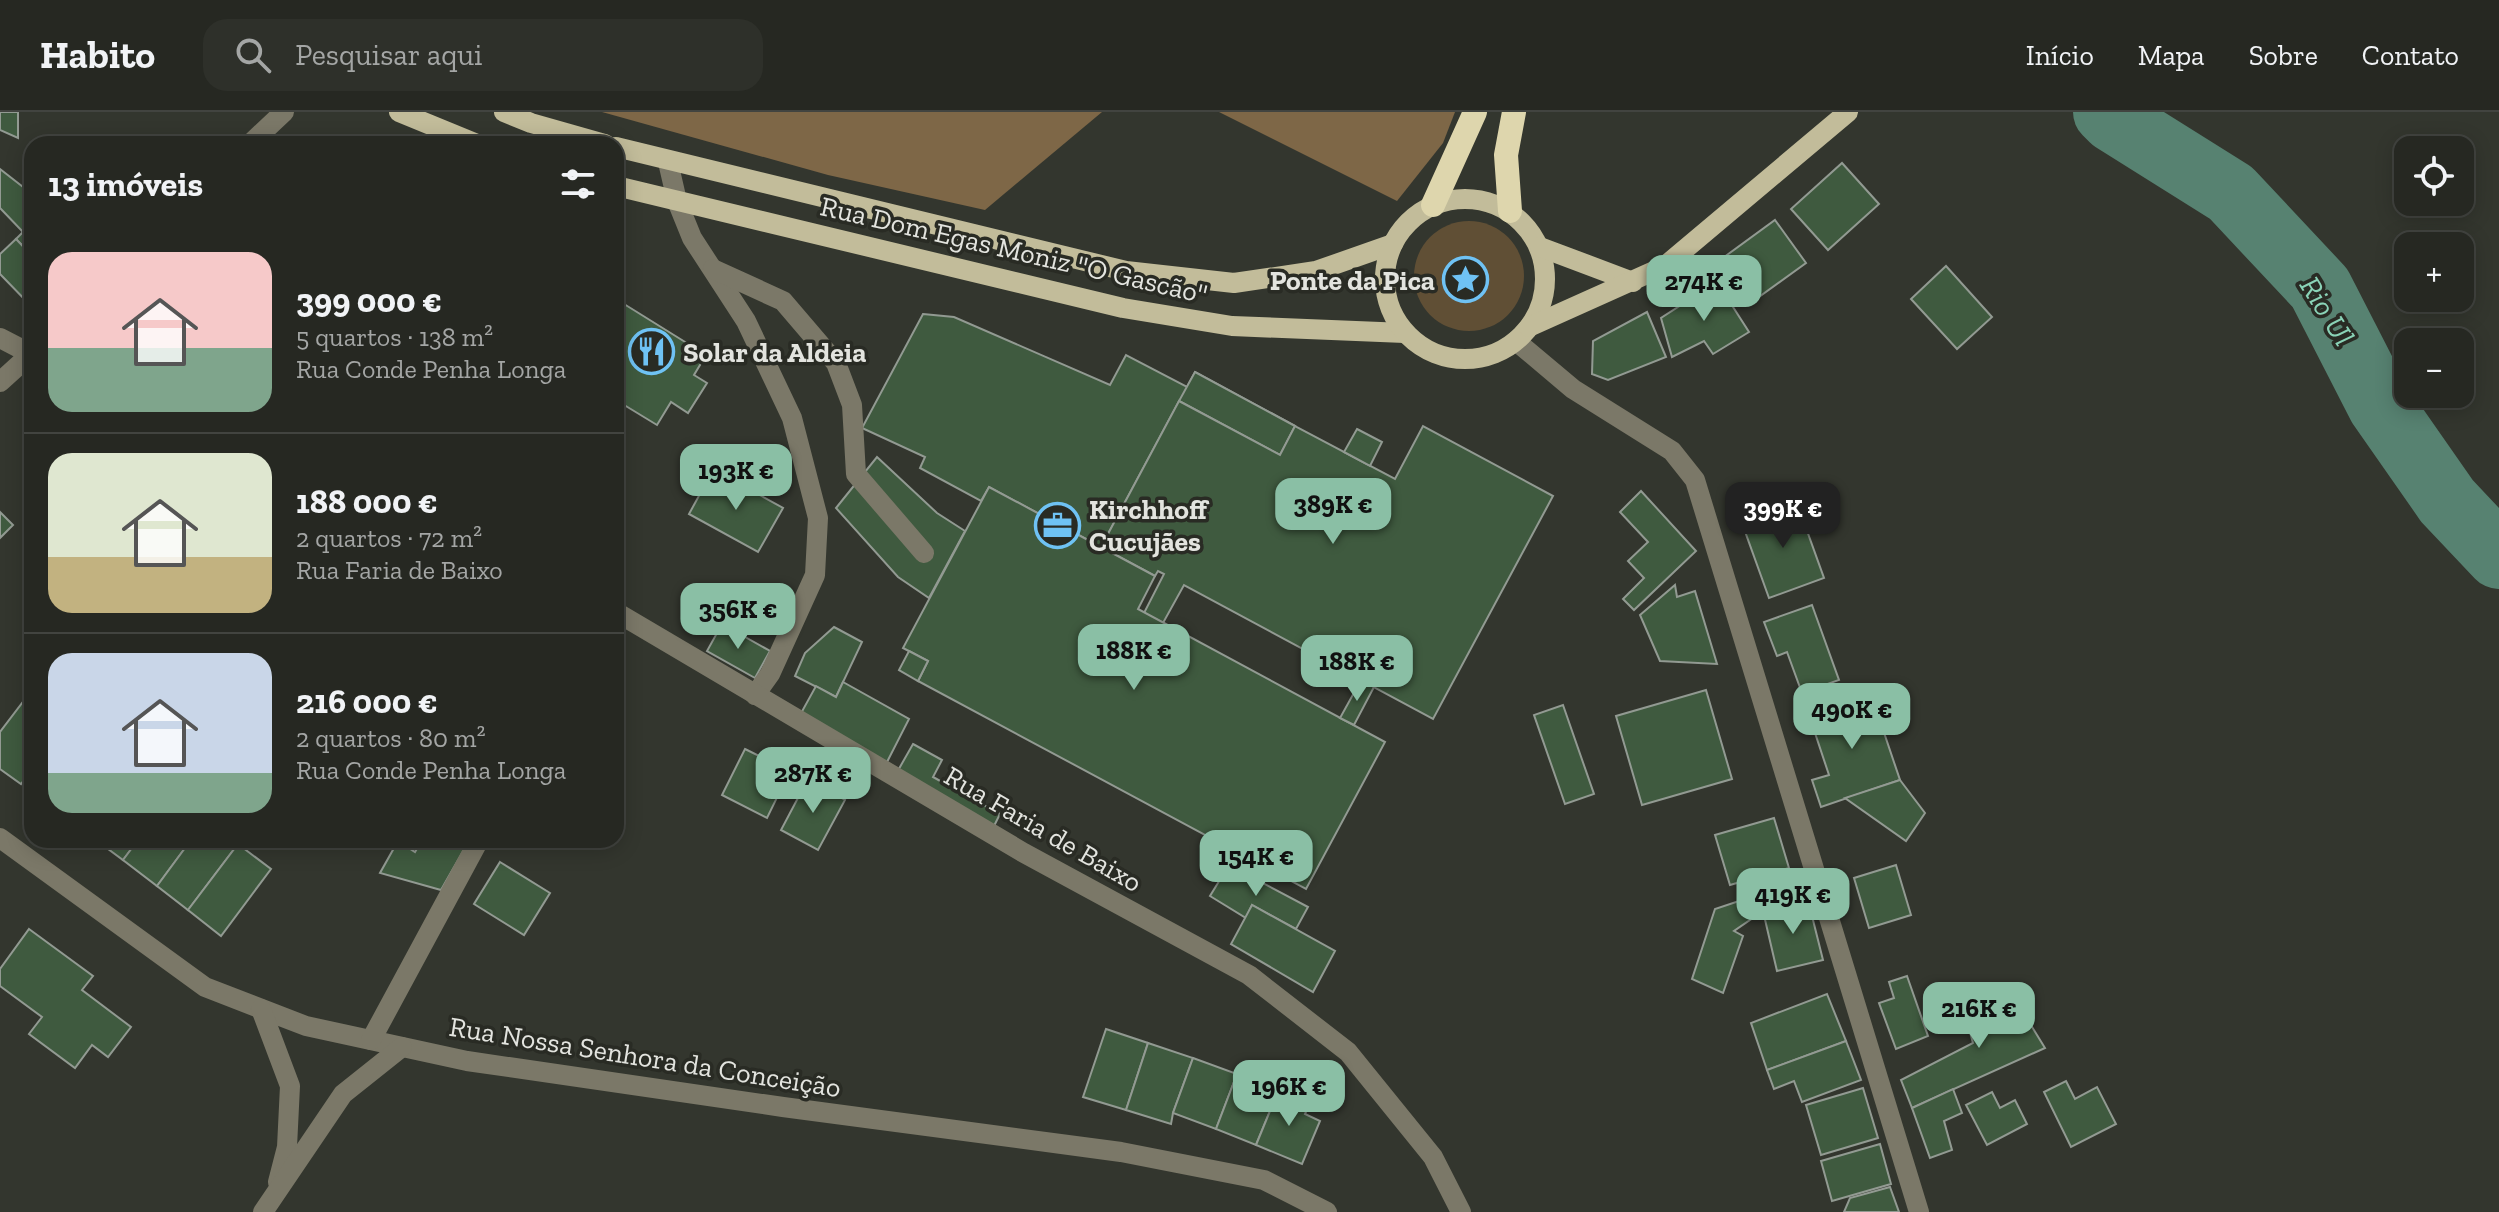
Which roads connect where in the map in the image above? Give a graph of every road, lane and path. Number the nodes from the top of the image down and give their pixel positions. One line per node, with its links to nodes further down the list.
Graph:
1 (284, 112): 7 (street)
2 (399, 112): 8 (main road)
3 (504, 112): 9 (main road)
4 (1475, 112): 14 (highway)
5 (1514, 112): 15 (highway)
6 (1848, 112): 19 (main road)
7 (258, 136)
8 (458, 136)
9 (577, 136)
10 (624, 149): 11 (main road, Rua Dom Egas Moniz "O Gascão")
11 (668, 162): 13 (street); 16 (main road, Rua Dom Egas Moniz "O Gascão")
12 (624, 188): 13 (main road, Rua Dom Egas Moniz "O Gascão")
13 (677, 201): 18 (street); 20 (main road, Rua Dom Egas Moniz "O Gascão")
14 (1433, 205): 15 (main road); 16 (main road)
15 (1510, 211): 17 (main road)
16 (1393, 244): 20 (main road)
17 (1540, 247): 19 (main road); 21 (main road)
18 (713, 269): 26 (street); 28 (street)
19 (1633, 282): 21 (main road)
20 (1405, 333): 21 (main road)
21 (1523, 334): 37 (street)
22 (0, 338): 23 (street)
23 (24, 350)
24 (24, 361): 25 (street)
25 (0, 382)
26 (924, 553)
27 (624, 617): 28 (street, Rua Faria de Baixo)
28 (755, 695): 36 (street, Rua Faria de Baixo)
29 (0, 838): 31 (street, Rua Nossa Senhora da Conceição)
30 (475, 848): 32 (street)
31 (261, 1009): 32 (street, Rua Nossa Senhora da Conceição); 34 (street)
32 (371, 1040): 33 (street, Rua Nossa Senhora da Conceição)
33 (402, 1047): 34 (street); 35 (street, Rua Nossa Senhora da Conceição)
34 (268, 1205)
35 (1327, 1212)
36 (1461, 1212)
37 (1919, 1212)

